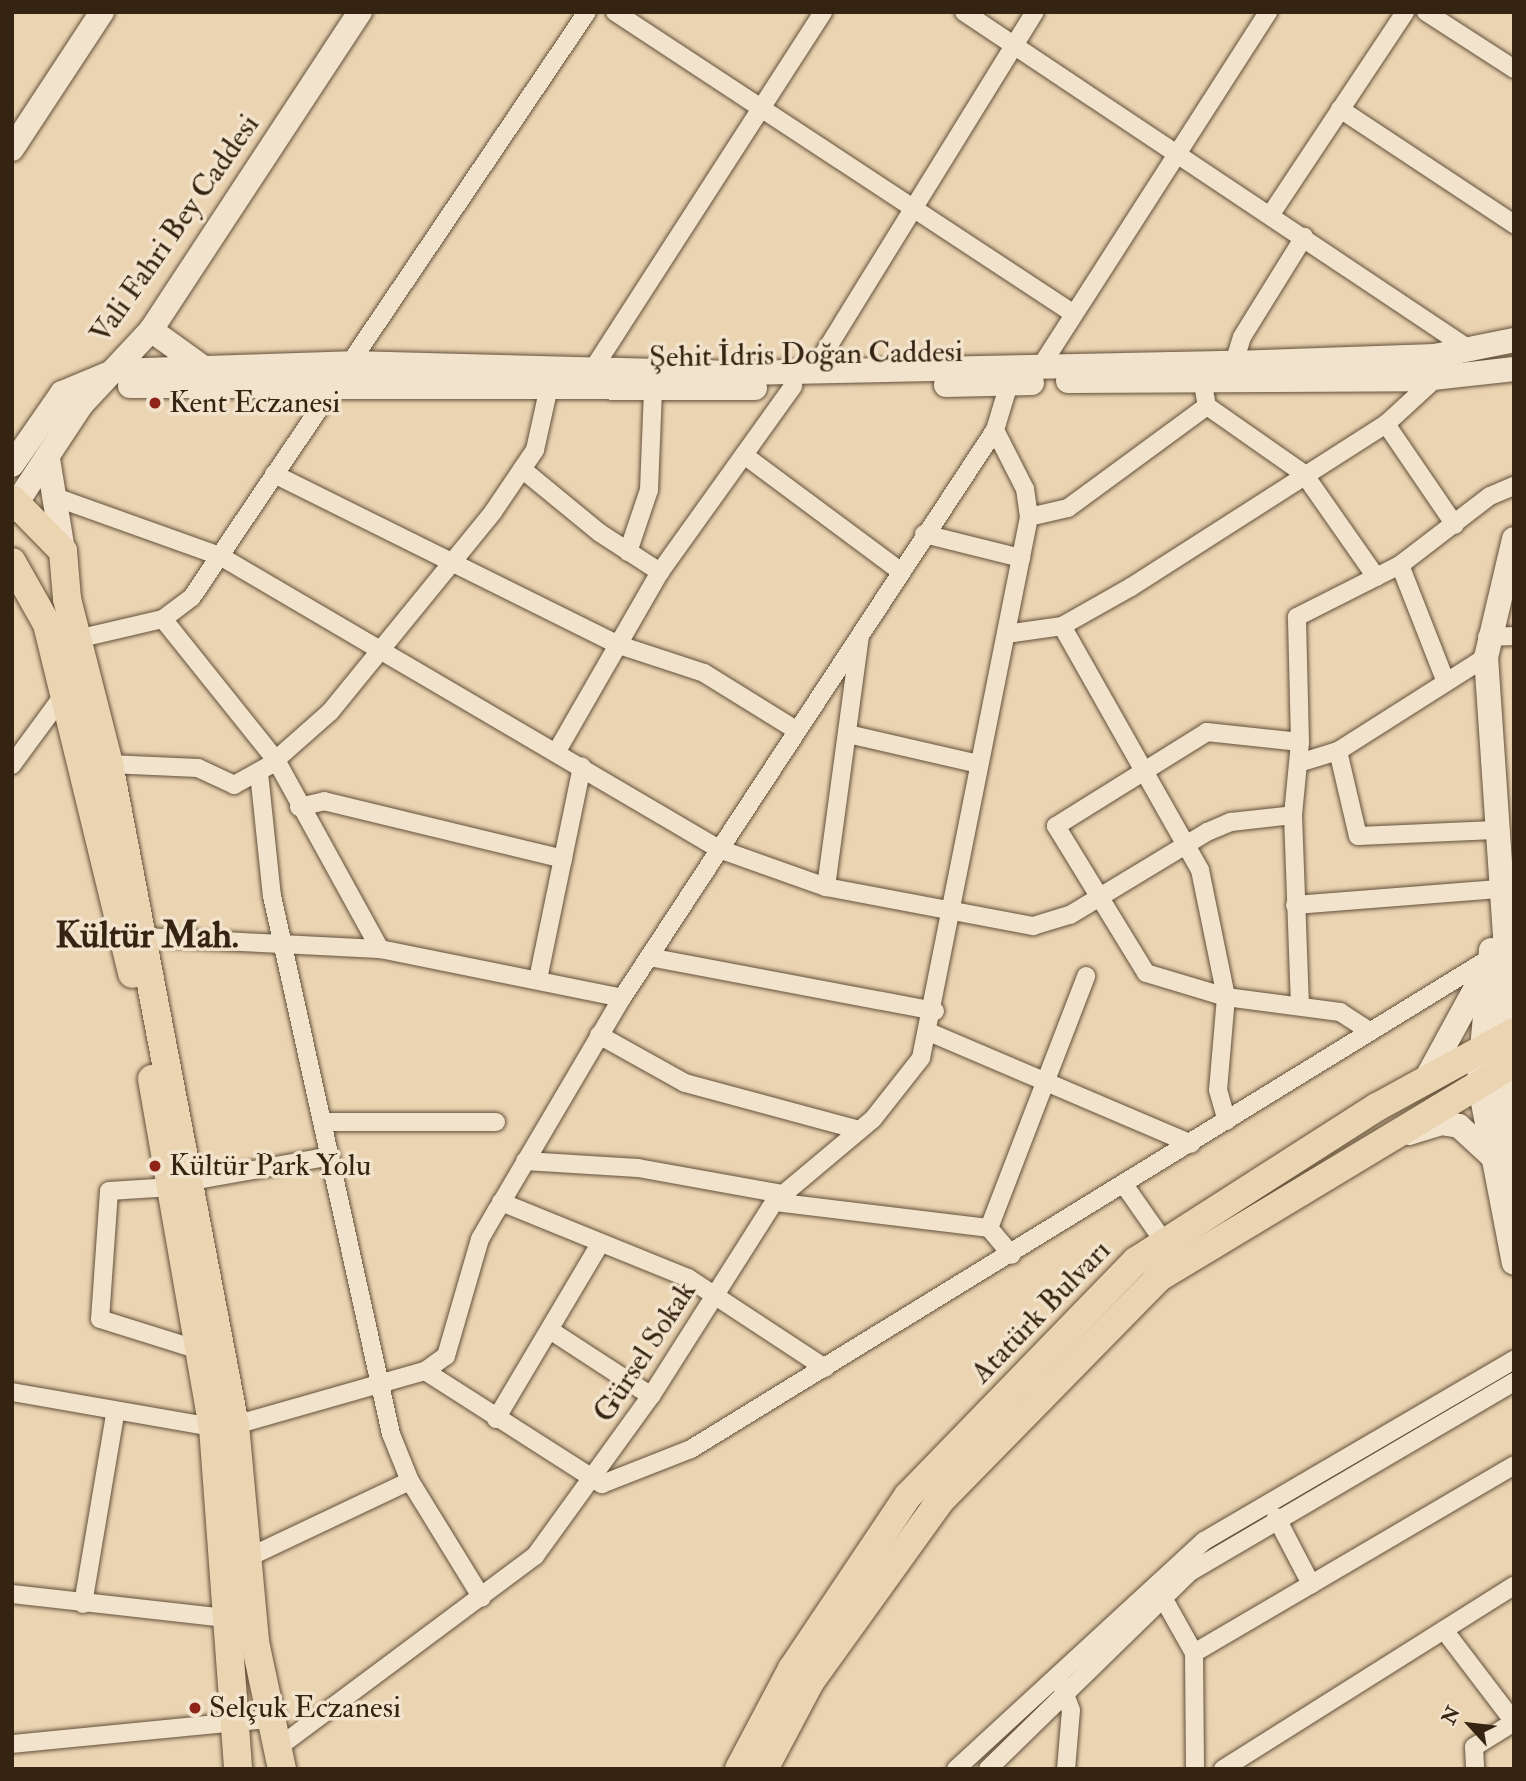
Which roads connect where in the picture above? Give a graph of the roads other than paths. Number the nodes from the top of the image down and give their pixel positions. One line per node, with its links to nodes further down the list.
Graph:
1 (102, 12): 15 (main road)
2 (360, 12): 22 (main road, Vali Fahri Bey Caddesi)
3 (587, 12): 25 (street)
4 (615, 12): 14 (street)
5 (823, 12): 14 (street)
6 (964, 12): 11 (street)
7 (1035, 12): 11 (street)
8 (1268, 12): 16 (street)
9 (1405, 12): 13 (street)
10 (1426, 12): 12 (street)
11 (1013, 45): 16 (street); 17 (street)
12 (1514, 68)
13 (1339, 109): 18 (street); 19 (street)
14 (765, 110): 17 (street); 29 (street)
15 (12, 149)
16 (1177, 150): 18 (street); 21 (street)
17 (915, 208): 21 (street); 31 (street)
18 (1271, 214): 20 (street)
19 (1514, 224)
20 (1304, 237): 24 (street); 26 (street)
21 (1074, 314): 28 (street)
22 (151, 330): 27 (main road); 33 (main road, Vali Fahri Bey Caddesi)
23 (1514, 340): 24 (main road, Şehit İdris Doğan Caddesi)
24 (1472, 351): 26 (main road, Şehit İdris Doğan Caddesi)
25 (351, 363): 27 (main road, Şehit İdris Doğan Caddesi); 29 (main road, Şehit İdris Doğan Caddesi); 34 (street)
26 (1234, 363): 28 (main road, Şehit İdris Doğan Caddesi)
27 (201, 366): 33 (main road, Şehit İdris Doğan Caddesi)
28 (1041, 366): 31 (main road, Şehit İdris Doğan Caddesi)
29 (593, 369): 31 (main road, Şehit İdris Doğan Caddesi)
30 (1514, 369): 32 (main road, Şehit İdris Doğan Caddesi)
31 (813, 371)
32 (1436, 378): 39 (main road, Şehit İdris Doğan Caddesi); 40 (street)
33 (106, 379): 34 (main road, Şehit İdris Doğan Caddesi); 43 (main road, Vali Fahri Bey Caddesi); 44 (main road)
34 (332, 383): 37 (main road, Şehit İdris Doğan Caddesi); 46 (street)
35 (1009, 384): 36 (main road, Şehit İdris Doğan Caddesi); 39 (main road, Şehit İdris Doğan Caddesi); 41 (street)
36 (793, 386): 38 (main road, Şehit İdris Doğan Caddesi); 42 (street)
37 (549, 387): 38 (main road, Şehit İdris Doğan Caddesi); 45 (street)
38 (653, 389): 56 (street)
39 (1205, 395): 47 (street); 51 (street)
40 (1386, 424): 47 (street); 52 (street)
41 (995, 430): 51 (street); 53 (street)
42 (744, 455): 62 (street); 63 (street)
43 (48, 459): 49 (main road); 50 (main road, Vali Fahri Bey Caddesi)
44 (12, 465)
45 (522, 469): 56 (street); 60 (street)
46 (274, 474): 57 (street); 60 (street)
47 (1304, 474): 64 (street); 66 (street)
48 (1514, 486): 52 (street)
49 (55, 497): 55 (main road); 57 (street)
50 (14, 504): 55 (main road)
51 (1029, 517): 58 (street, Gürsel Sokak)
52 (1455, 525): 61 (street)
53 (924, 534): 58 (street); 62 (street)
54 (1514, 539): 72 (main road)
55 (63, 551): 70 (main road)
56 (628, 551): 63 (street)
57 (220, 556): 65 (street); 73 (street)
58 (1021, 558): 68 (street, Gürsel Sokak)
59 (12, 562): 75 (main road)
60 (452, 562): 71 (street); 73 (street)
61 (1400, 565): 64 (street); 74 (street)
62 (900, 570): 67 (street)
63 (660, 572): 71 (street)
64 (1376, 577): 78 (street)
65 (163, 619): 70 (street); 81 (street)
66 (1062, 626): 68 (street); 87 (street)
67 (860, 632): 76 (street); 77 (street)
68 (1006, 634): 83 (street, Gürsel Sokak)
69 (1514, 636): 72 (street)
70 (77, 639): 82 (main road)
71 (619, 645): 76 (street); 79 (street)
72 (1486, 647): 74 (street); 91 (main road)
73 (381, 649): 79 (street); 81 (street)
74 (1445, 680): 80 (street)
75 (62, 697): 85 (street); 127 (main road)
76 (796, 730): 93 (street)
77 (848, 734): 83 (street); 95 (street)
78 (1300, 742): 84 (street); 87 (street)
79 (557, 751): 86 (street)
80 (1338, 751): 84 (street); 91 (street)
81 (276, 760): 88 (street); 89 (street)
82 (108, 764): 88 (street); 101 (main road)
83 (979, 764): 99 (street, Gürsel Sokak)
84 (1299, 764): 90 (street)
85 (12, 765)
86 (582, 767): 93 (street); 94 (street)
87 (1147, 767): 92 (street); 97 (street)
88 (259, 774): 102 (street)
89 (299, 807): 94 (street); 103 (street)
90 (1293, 815): 92 (street); 98 (street)
91 (1495, 830): 96 (main road)
92 (1188, 841): 97 (street); 108 (street)
93 (719, 849): 95 (street); 104 (street)
94 (563, 859): 107 (street)
95 (826, 887): 99 (street)
96 (1498, 889): 98 (street); 100 (main road)
97 (1097, 899): 99 (street); 108 (street)
98 (1295, 905): 110 (street)
99 (950, 909): 111 (street, Gürsel Sokak)
100 (1507, 932): 105 (main road); 115 (main road)
101 (143, 937): 102 (street); 127 (main road)
102 (283, 941): 103 (street); 119 (street)
103 (380, 949): 107 (street)
104 (649, 957): 109 (street); 111 (street)
105 (1489, 963): 112 (street); 115 (main road); 117 (main road)
106 (1086, 976): 116 (street)
107 (538, 978): 109 (street)
108 (1226, 997): 110 (street); 118 (street)
109 (622, 998): 114 (street)
110 (1300, 1006): 112 (street)
111 (935, 1011): 113 (street, Gürsel Sokak)
112 (1369, 1031): 118 (street)
113 (929, 1032): 116 (street); 121 (street, Gürsel Sokak)
114 (599, 1035): 121 (street); 126 (street)
115 (1498, 1057): 117 (main road, Atatürk Bulvarı); 122 (main road, Atatürk Bulvarı); 125 (main road); 128 (main road)
116 (1051, 1079): 123 (street); 132 (street)
117 (1425, 1081): 133 (main road, Atatürk Bulvarı)
118 (1227, 1121): 123 (street)
119 (325, 1122): 120 (street); 124 (street)
120 (496, 1122)
121 (859, 1130): 130 (street, Gürsel Sokak)
122 (1398, 1131): 125 (main road); 172 (main road, Atatürk Bulvarı)
123 (1191, 1144): 129 (street)
124 (331, 1156): 127 (street); 144 (street)
125 (1493, 1157): 136 (main road)
126 (525, 1161): 130 (street); 131 (street)
127 (182, 1184): 139 (main road); 139 (street); 149 (main road)
128 (1514, 1184)
129 (1125, 1186): 133 (street); 135 (street)
130 (778, 1198): 132 (street); 137 (street, Gürsel Sokak)
131 (501, 1202): 134 (street); 142 (street)
132 (989, 1228): 135 (street)
133 (1164, 1242): 171 (main road, Atatürk Bulvarı)
134 (600, 1244): 137 (street); 138 (street)
135 (1012, 1255): 141 (street)
136 (1514, 1263)
137 (714, 1296): 141 (street); 146 (street, Gürsel Sokak)
138 (553, 1332): 146 (street); 148 (street)
139 (202, 1351): 149 (main road)
140 (1514, 1360): 164 (street)
141 (825, 1368): 152 (street)
142 (425, 1371): 144 (street); 148 (street)
143 (1514, 1382): 153 (street)
144 (380, 1384): 149 (street); 151 (street)
145 (12, 1392): 147 (street)
146 (651, 1396): 152 (street, Gürsel Sokak)
147 (115, 1415): 149 (street); 160 (street)
148 (496, 1419): 152 (street)
149 (224, 1426): 154 (main road); 161 (main road)
150 (1514, 1465): 155 (street)
151 (410, 1481): 154 (street); 159 (street)
152 (592, 1484): 159 (street, Gürsel Sokak)
153 (1276, 1517): 155 (street); 158 (street)
154 (247, 1558): 166 (main road)
155 (1311, 1584): 163 (street)
156 (1514, 1586): 162 (street)
157 (12, 1594): 160 (street)
158 (1162, 1596): 163 (street); 165 (street)
159 (482, 1598): 169 (street, Gürsel Sokak)
160 (83, 1604): 161 (street)
161 (226, 1618): 167 (main road)
162 (1444, 1630): 177 (street); 178 (street)
163 (1194, 1653): 176 (street)
164 (1057, 1675): 165 (street); 173 (street)
165 (1065, 1691): 174 (street); 175 (street)
166 (270, 1719): 167 (street); 169 (main road); 170 (main road)
167 (235, 1724): 168 (street); 170 (main road)
168 (12, 1744)
169 (276, 1762)
170 (234, 1767)
171 (739, 1769)
172 (764, 1769)
173 (956, 1769)
174 (988, 1769)
175 (1066, 1769)
176 (1195, 1769)
177 (1223, 1769)
178 (1475, 1769)

